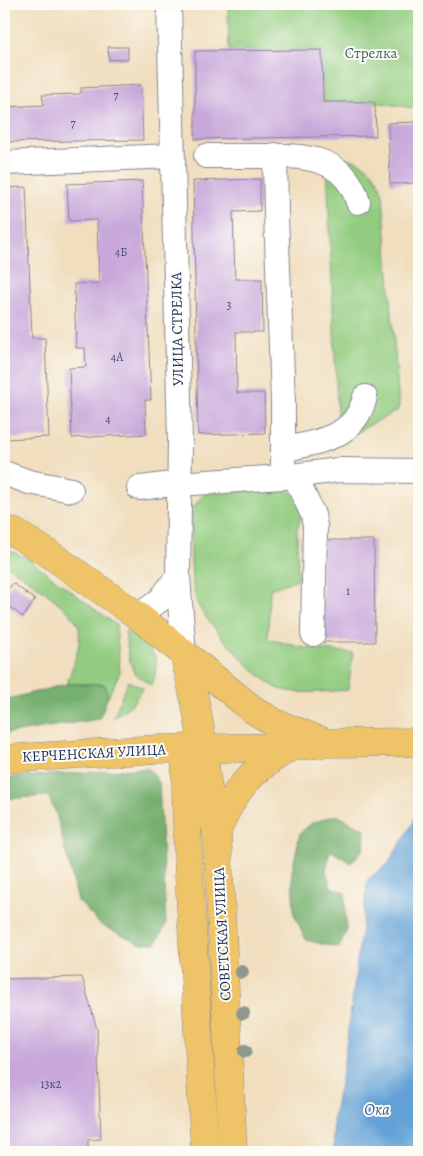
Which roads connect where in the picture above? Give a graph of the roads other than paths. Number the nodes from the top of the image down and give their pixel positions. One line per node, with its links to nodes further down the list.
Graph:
1 (168, 4): 3 (street, УЛИЦА СТРЕЛКА)
2 (275, 155): 4 (street); 6 (street); 8 (street)
3 (172, 156): 5 (street); 12 (street, УЛИЦА СТРЕЛКА)
4 (206, 156)
5 (4, 163)
6 (358, 202)
7 (365, 396): 8 (street)
8 (283, 450): 11 (street)
9 (419, 471): 11 (street)
10 (4, 473): 14 (street)
11 (289, 476): 12 (street); 18 (street)
12 (178, 484): 13 (street); 16 (street, УЛИЦА СТРЕЛКА)
13 (139, 488)
14 (71, 490)
15 (4, 529): 17 (main road)
16 (178, 576): 17 (street); 19 (street, УЛИЦА СТРЕЛКА)
17 (138, 616): 19 (main road)
18 (313, 634)
19 (184, 654): 20 (main road); 23 (main road)
20 (325, 742): 21 (main road); 22 (main road, КЕРЧЕНСКАЯ УЛИЦА)
21 (419, 742)
22 (290, 747): 23 (main road, КЕРЧЕНСКАЯ УЛИЦА); 25 (main road, СОВЕТСКАЯ УЛИЦА)
23 (194, 749): 24 (main road, КЕРЧЕНСКАЯ УЛИЦА); 25 (main road); 26 (main road, СОВЕТСКАЯ УЛИЦА)
24 (4, 759)
25 (217, 832): 27 (main road, СОВЕТСКАЯ УЛИЦА)
26 (205, 1152)
27 (233, 1152)

